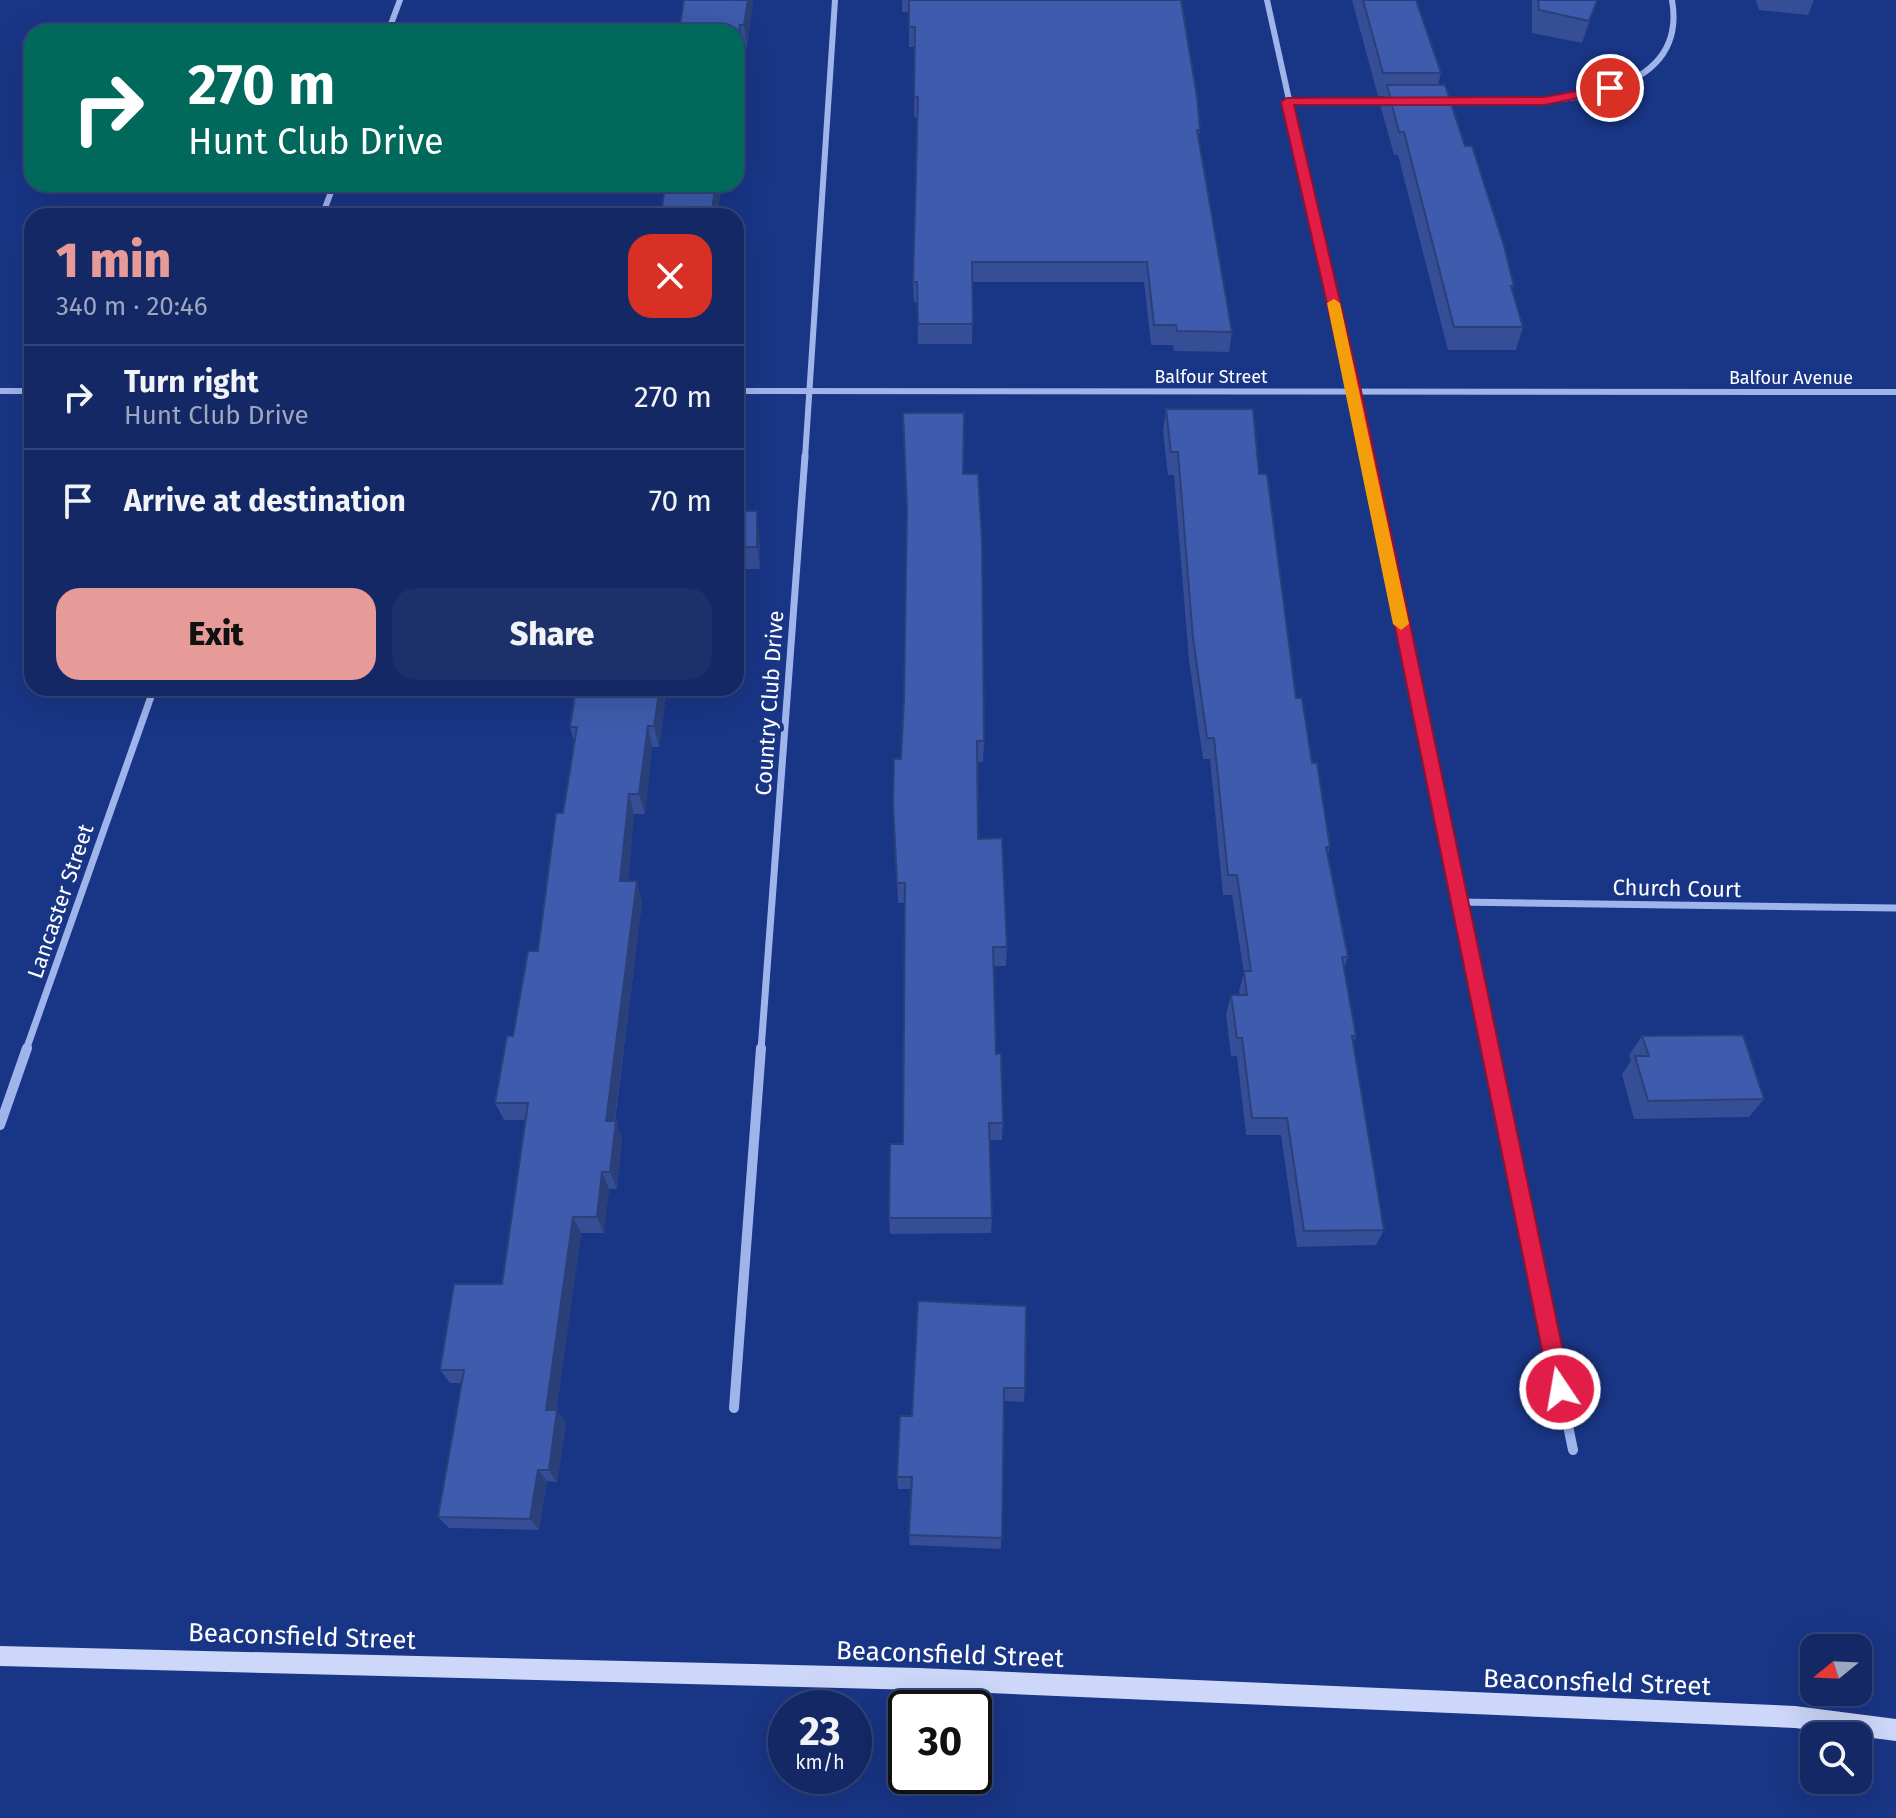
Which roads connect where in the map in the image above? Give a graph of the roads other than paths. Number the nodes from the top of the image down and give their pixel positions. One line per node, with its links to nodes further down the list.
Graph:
1 (400, 0): 5 (street)
2 (835, 0): 12 (street, Country Club Drive)
3 (1267, 0): 6 (street)
4 (1672, 0): 8 (street)
5 (391, 24)
6 (1287, 102): 7 (street); 13 (street)
7 (1394, 102)
8 (1425, 102)
9 (0, 391): 10 (street)
10 (24, 391)
11 (744, 391): 12 (street, Balfour Street)
12 (810, 391): 13 (street, Balfour Street); 20 (street, Country Club Drive)
13 (1354, 391): 14 (street, Balfour Street); 17 (street)
14 (1685, 392): 15 (street, Balfour Avenue)
15 (1896, 392)
16 (151, 696): 19 (street, Lancaster Street)
17 (1457, 902): 18 (street, Church Court); 21 (street)
18 (1896, 908)
19 (0, 1125)
20 (734, 1408)
21 (1573, 1450)
22 (0, 1656): 23 (street, Beaconsfield Street)
23 (1896, 1730)

